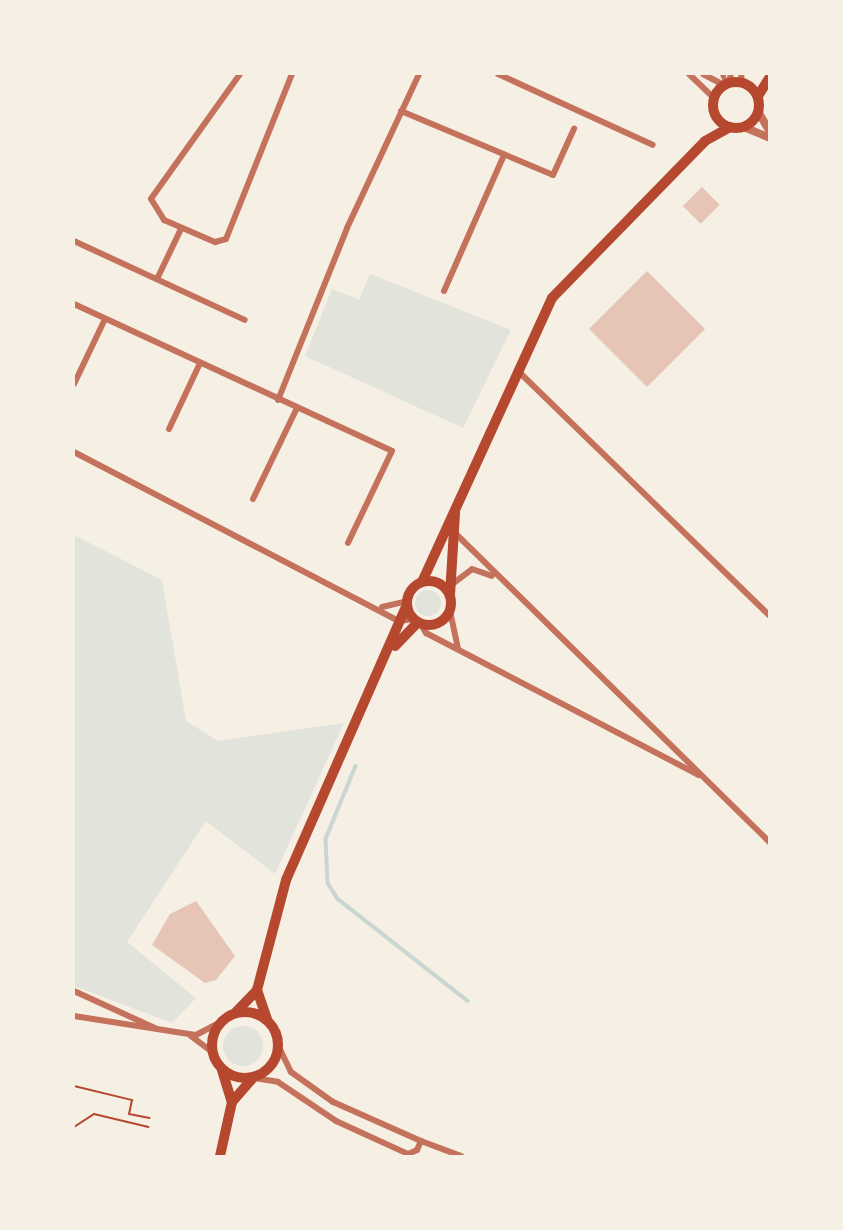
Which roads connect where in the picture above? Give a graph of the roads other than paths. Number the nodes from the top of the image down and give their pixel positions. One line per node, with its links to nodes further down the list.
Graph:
1 (240, 74): 23 (street)
2 (292, 74): 23 (street)
3 (419, 74): 12 (street)
4 (498, 74): 21 (street)
5 (689, 74): 11 (street)
6 (703, 74): 8 (street)
7 (769, 77): 9 (main road); 10 (main road)
8 (726, 79): 9 (main road); 11 (main road)
9 (745, 80): 10 (main road)
10 (758, 96): 13 (main road)
11 (714, 98): 14 (main road)
12 (401, 111): 22 (street); 33 (street)
13 (759, 113): 16 (main road); 18 (street)
14 (717, 118): 15 (main road); 20 (main road)
15 (730, 127): 16 (main road); 20 (main road)
16 (744, 127): 19 (street)
17 (574, 129): 22 (street)
18 (769, 132)
19 (769, 138)
20 (705, 141): 31 (main road)
21 (653, 145)
22 (503, 155): 26 (street)
23 (181, 229): 25 (street)
24 (74, 241): 25 (street)
25 (157, 279): 29 (street)
26 (444, 290)
27 (74, 304): 28 (street)
28 (105, 319): 30 (street); 32 (street)
29 (245, 320)
30 (200, 363): 33 (street); 35 (street)
31 (517, 370): 38 (main road); 47 (street)
32 (74, 384)
33 (278, 400): 34 (street)
34 (297, 408): 37 (street); 40 (street)
35 (169, 429)
36 (74, 452): 45 (street)
37 (253, 499)
38 (456, 506): 39 (main road); 42 (main road)
39 (453, 531): 41 (street); 43 (main road)
40 (348, 543)
41 (500, 581): 43 (street); 52 (street)
42 (422, 582): 43 (main road); 44 (main road)
43 (450, 591): 46 (main road)
44 (407, 603): 45 (street); 48 (main road); 49 (main road)
45 (380, 607): 48 (street)
46 (450, 611): 49 (main road); 50 (street)
47 (769, 616)
48 (399, 621): 49 (street); 51 (main road)
49 (418, 621): 50 (street); 51 (main road)
50 (459, 650): 52 (street)
51 (387, 658): 54 (main road)
52 (707, 779): 53 (street)
53 (769, 842)
54 (257, 990): 56 (main road); 58 (main road)
55 (74, 992): 60 (street)
56 (236, 1012): 58 (main road); 59 (main road)
57 (74, 1016): 60 (street)
58 (267, 1020): 62 (main road)
59 (219, 1023): 61 (street); 63 (main road)
60 (163, 1032): 61 (street)
61 (186, 1034): 63 (street)
62 (279, 1047): 65 (main road); 67 (street)
63 (212, 1052): 64 (main road)
64 (222, 1069): 65 (main road); 66 (main road)
65 (254, 1078): 66 (main road); 68 (street)
66 (232, 1102): 69 (main road)
67 (421, 1141): 68 (street); 70 (street)
68 (411, 1155)
69 (220, 1157)
70 (461, 1157)

